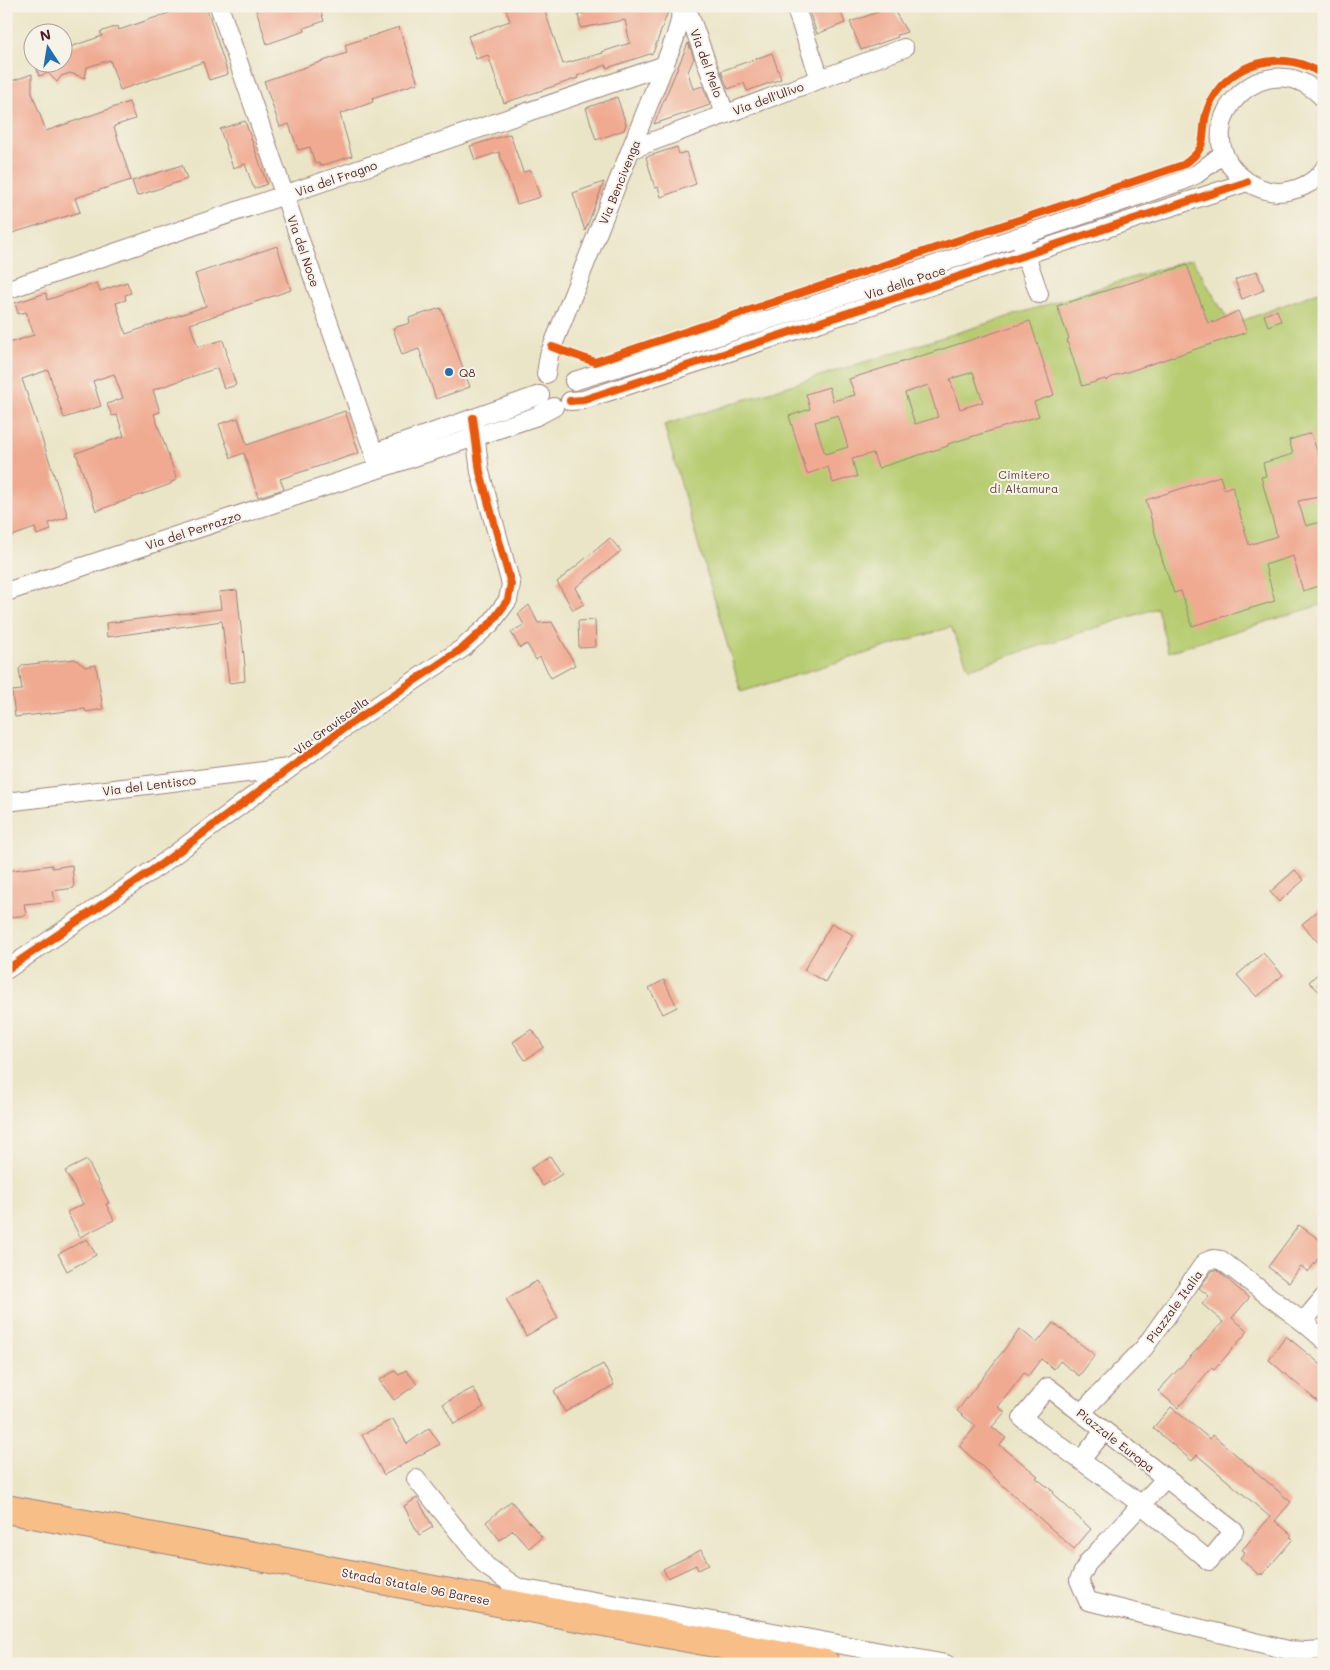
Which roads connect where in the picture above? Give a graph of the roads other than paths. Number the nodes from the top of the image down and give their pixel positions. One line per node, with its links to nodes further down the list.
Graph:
1 (220, 6): 13 (street, Via del Noce)
2 (795, 6): 6 (street)
3 (687, 10): 5 (street, Via Bencivenga); 8 (street, Via del Melo)
4 (904, 48): 6 (street, Via dell'Ulivo)
5 (665, 65): 9 (street, Via Bencivenga); 13 (street, Via del Fragno)
6 (820, 79): 8 (street, Via dell'Ulivo)
7 (1324, 99): 10 (street)
8 (725, 114): 9 (street, Via dell'Ulivo)
9 (632, 148): 18 (street, Via Bencivenga)
10 (1224, 153): 12 (street); 14 (street, Via della Pace)
11 (1323, 172): 12 (street)
12 (1247, 182): 15 (street, Via della Pace)
13 (285, 195): 16 (street, Via del Fragno); 24 (street, Via del Noce)
14 (1019, 237): 15 (street); 19 (street, Via della Pace)
15 (1025, 254): 17 (street); 21 (street, Via della Pace)
16 (6, 290)
17 (1039, 294)
18 (551, 367): 19 (street); 20 (street)
19 (574, 381): 21 (street)
20 (540, 395): 21 (street); 22 (street)
21 (562, 404): 23 (street, Via della Pace)
22 (473, 418): 23 (street, Via Graviscella); 24 (street)
23 (475, 437): 24 (street, Via della Pace); 26 (street, Via Graviscella)
24 (376, 461): 25 (street, Via del Perrazzo)
25 (6, 592)
26 (291, 768): 27 (street, Via del Lentisco); 28 (street, Via Graviscella)
27 (6, 802)
28 (6, 970)
29 (1324, 1297): 30 (street)
30 (1302, 1322): 31 (street, Piazzale Italia); 32 (street, Piazzale Italia)
31 (1324, 1340)
32 (1081, 1413): 33 (street, Piazzale Europa); 34 (street, Piazzale Europa)
33 (1104, 1431): 34 (street); 35 (street, Piazzale Europa)
34 (1081, 1460): 37 (street, Piazzale Europa)
35 (1166, 1478): 37 (street); 37 (street, Piazzale Europa)
36 (416, 1479): 41 (street)
37 (1142, 1505): 39 (street)
38 (6, 1509): 40 (main road, Strada Statale 96 Barese)
39 (1323, 1649): 42 (street)
40 (826, 1664)
41 (946, 1664)
42 (1307, 1664)

